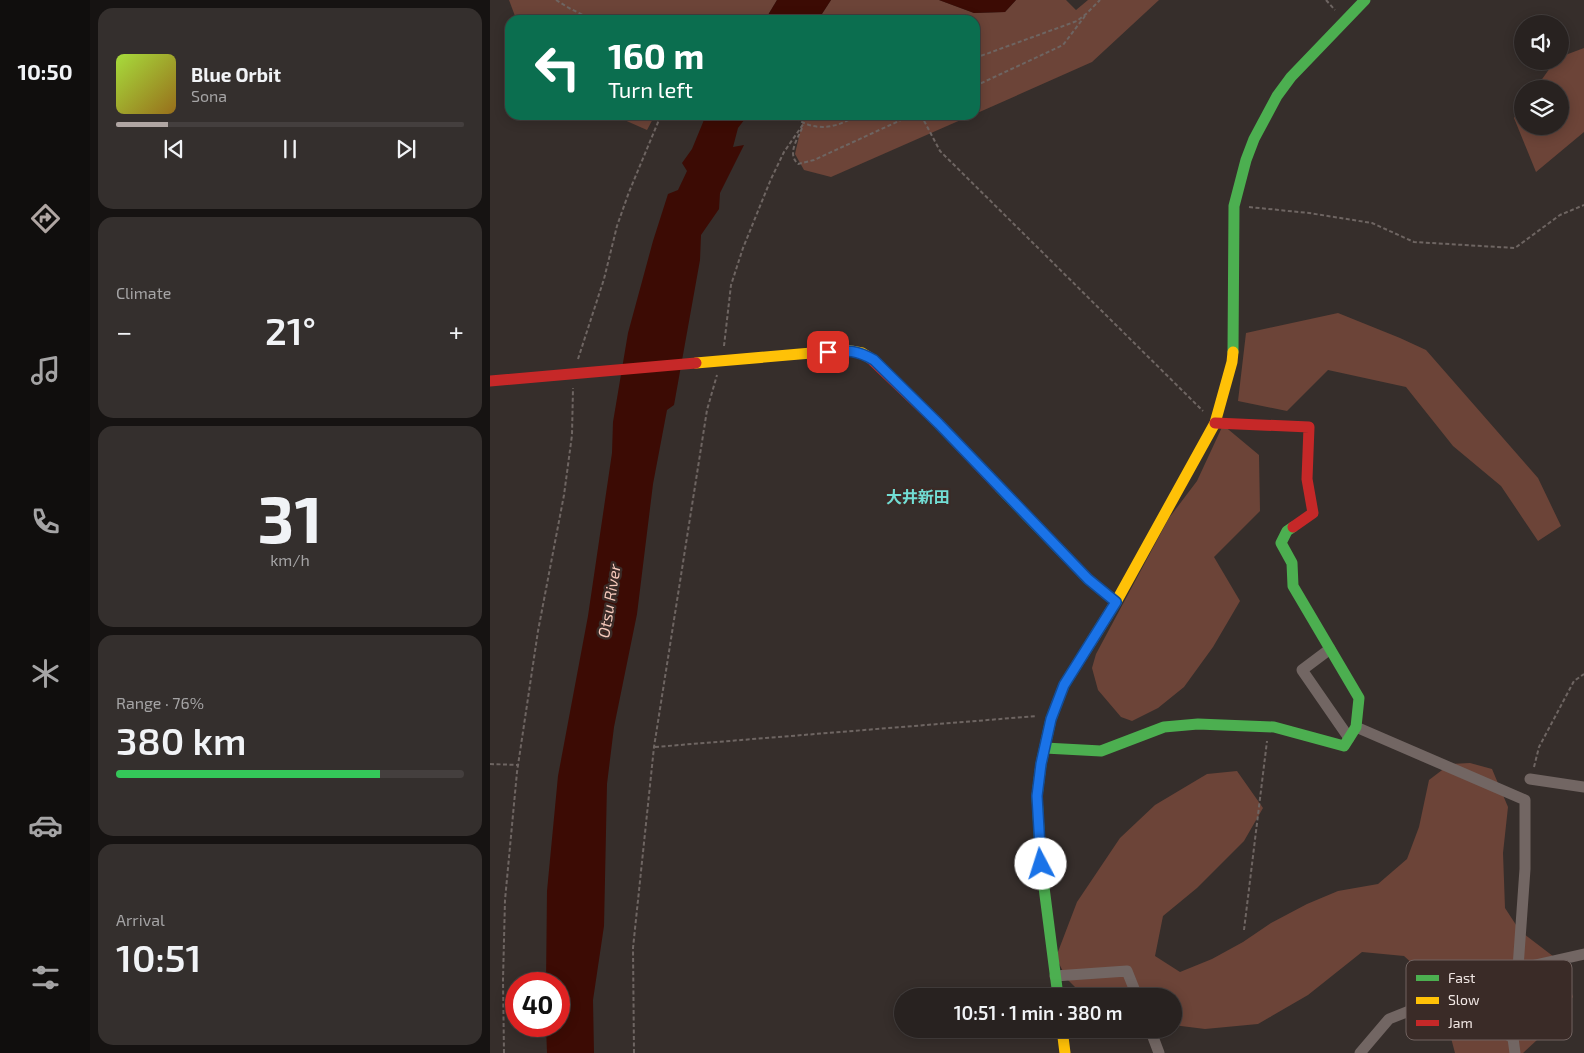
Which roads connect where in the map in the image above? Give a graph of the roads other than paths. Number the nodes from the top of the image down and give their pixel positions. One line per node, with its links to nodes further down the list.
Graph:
1 (1365, 0): 3 (street)
2 (490, 381): 4 (street)
3 (1215, 423): 4 (street); 5 (street)
4 (1116, 602): 8 (street)
5 (1330, 649): 6 (street); 7 (street)
6 (1356, 727): 7 (street); 12 (street)
7 (1349, 738): 8 (street)
8 (1045, 748): 14 (street)
9 (1530, 779): 10 (street)
10 (1584, 787)
11 (1584, 954): 13 (street)
12 (1519, 960)
13 (1558, 960)
14 (1056, 976): 15 (street); 16 (street)
15 (1057, 988)
16 (1134, 988)
17 (1406, 1012): 23 (street)
18 (1063, 1038): 21 (street)
19 (1153, 1038): 22 (street)
20 (1513, 1040): 24 (street)
21 (1065, 1053)
22 (1159, 1053)
23 (1361, 1053)
24 (1515, 1053)

